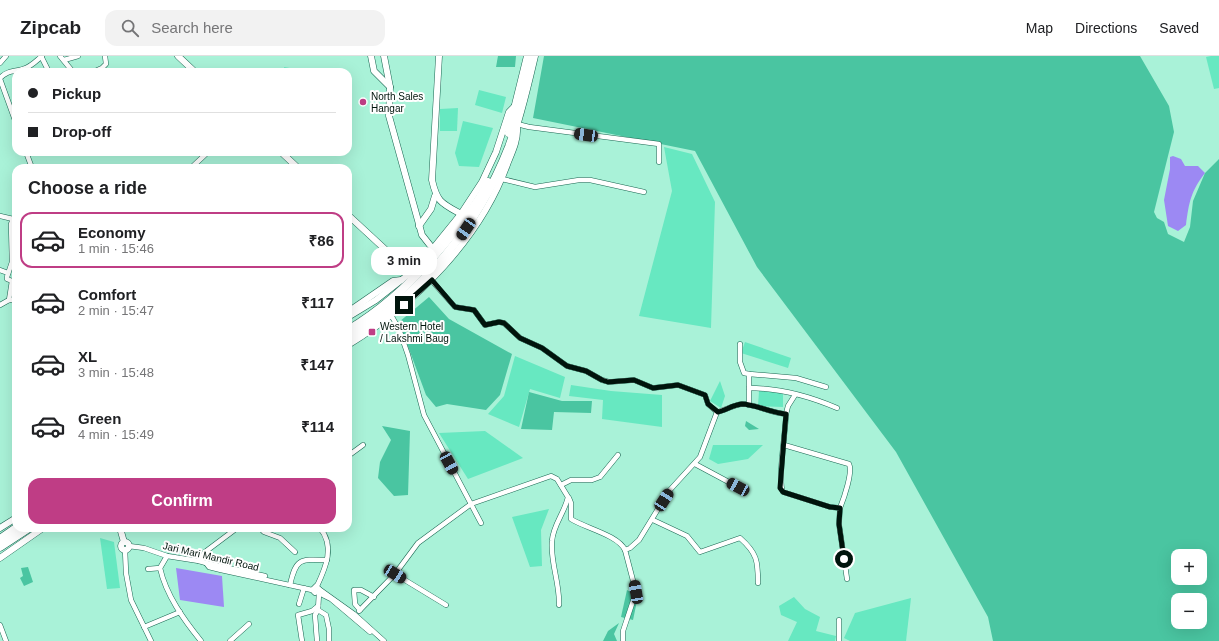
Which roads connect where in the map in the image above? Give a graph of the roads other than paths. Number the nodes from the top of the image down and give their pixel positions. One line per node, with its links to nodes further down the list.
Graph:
1 (6, 56): 12 (street)
2 (41, 56): 13 (street); 14 (street)
3 (78, 56): 11 (street)
4 (104, 56): 16 (street)
5 (178, 56): 17 (street)
6 (371, 56): 20 (street)
7 (384, 56): 20 (street)
8 (439, 56): 32 (street)
9 (528, 56): 21 (highway)
10 (534, 56): 21 (highway)
11 (62, 58): 15 (street)
12 (0, 63)
13 (26, 68)
14 (48, 68)
15 (70, 68)
16 (102, 68)
17 (191, 68)
18 (12, 71): 19 (street)
19 (0, 78): 23 (street)
20 (390, 87): 38 (street)
21 (523, 88): 22 (highway); 24 (highway)
22 (516, 104): 33 (street); 52 (highway)
23 (12, 112)
24 (517, 124): 27 (street); 30 (street); 53 (highway)
25 (204, 156): 28 (street)
26 (285, 156): 29 (street)
27 (659, 162)
28 (195, 164)
29 (294, 164)
30 (502, 179): 31 (street); 46 (street)
31 (644, 192)
32 (435, 196): 33 (street); 38 (street)
33 (461, 214): 39 (street)
34 (0, 216): 35 (street)
35 (12, 219)
36 (352, 220): 44 (street)
37 (12, 222): 40 (street)
38 (419, 226): 39 (street)
39 (433, 249): 44 (street)
40 (12, 262)
41 (12, 262): 43 (street)
42 (0, 270): 43 (street)
43 (8, 273): 45 (street)
44 (405, 277): 50 (street)
45 (12, 280)
46 (432, 280): 51 (street); 62 (street)
47 (12, 289): 48 (street)
48 (9, 300): 49 (street)
49 (0, 305)
50 (352, 311)
51 (391, 315): 54 (street); 72 (street)
52 (352, 328)
53 (352, 336)
54 (352, 342)
55 (740, 344): 56 (street)
56 (749, 374): 57 (street); 58 (street)
57 (826, 387)
58 (749, 388): 59 (street); 60 (street)
59 (795, 396): 61 (street); 63 (street)
60 (748, 405): 62 (street); 63 (street)
61 (837, 408)
62 (718, 412): 68 (street)
63 (786, 414): 65 (street)
64 (363, 445): 66 (street)
65 (784, 445): 73 (street); 73 (street)
66 (352, 453)
67 (618, 455): 69 (street)
68 (695, 464): 70 (street); 75 (street)
69 (561, 485): 71 (street); 72 (street)
70 (738, 487)
71 (568, 497): 88 (street); 105 (street)
72 (471, 504): 76 (street); 96 (street)
73 (840, 508): 97 (street)
74 (12, 520): 77 (street)
75 (653, 520): 88 (street); 99 (street)
76 (481, 523)
77 (0, 528)
78 (12, 531): 85 (highway)
79 (23, 532): 87 (highway)
80 (37, 532): 91 (street)
81 (121, 532): 86 (street)
82 (232, 532): 93 (street)
83 (264, 532): 89 (street)
84 (322, 532): 92 (street)
85 (0, 539)
86 (126, 546): 90 (street, Jari Mari Mandir Road); 114 (street)
87 (0, 547)
88 (626, 550): 124 (street)
89 (295, 552)
90 (167, 556): 93 (street, Jari Mari Mandir Road); 94 (street)
91 (0, 558)
92 (327, 560): 98 (street); 101 (street)
93 (199, 561): 98 (street, Jari Mari Mandir Road)
94 (160, 568): 95 (street); 109 (street)
95 (148, 569)
96 (395, 574): 102 (street); 104 (street)
97 (847, 579)
98 (290, 583): 100 (street, Jari Mari Mandir Road); 101 (street)
99 (758, 583)
100 (304, 588): 101 (street, Jari Mari Mandir Road); 103 (street)
101 (316, 590): 106 (street); 110 (street, Jari Mari Mandir Road)
102 (374, 596): 108 (street); 108 (street)
103 (299, 604)
104 (446, 605)
105 (559, 605)
106 (318, 608): 107 (street); 120 (street); 121 (street)
107 (312, 611): 119 (street); 120 (street)
108 (360, 611): 110 (street)
109 (180, 612): 114 (street); 117 (street)
110 (354, 617): 122 (street, Jari Mari Mandir Road); 123 (street)
111 (839, 620): 125 (street)
112 (249, 624): 118 (street)
113 (0, 625): 115 (street)
114 (144, 627): 116 (street)
115 (6, 641)
116 (151, 641)
117 (201, 641)
118 (230, 641)
119 (302, 641)
120 (316, 641)
121 (329, 641)
122 (380, 641)
123 (384, 641)
124 (623, 641)
125 (839, 641)

